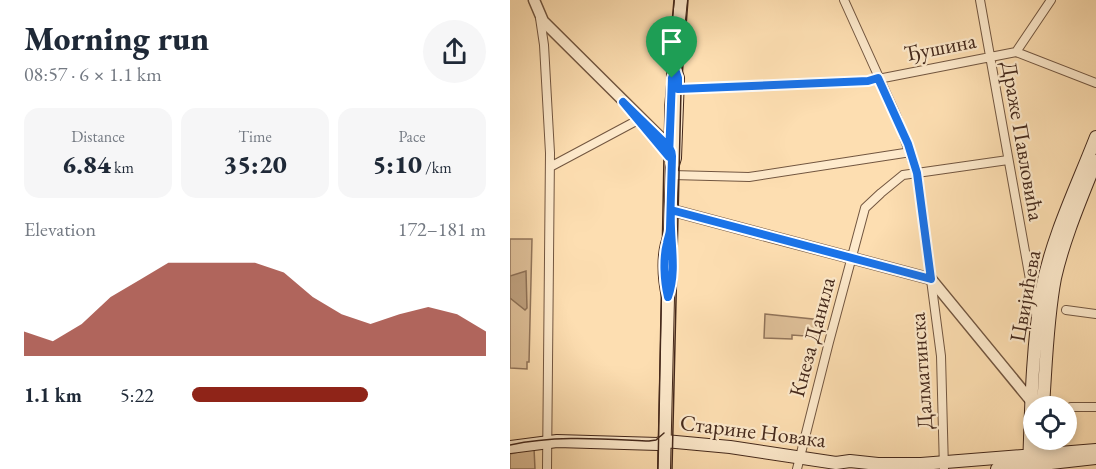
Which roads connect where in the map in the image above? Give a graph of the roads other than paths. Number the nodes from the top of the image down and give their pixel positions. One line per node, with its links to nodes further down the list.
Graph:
1 (534, 0): 7 (street)
2 (540, 0): 8 (street)
3 (681, 0): 12 (main road)
4 (844, 0): 13 (street, Далматинска)
5 (980, 0): 11 (street, Драже Павловића)
6 (1051, 0): 10 (street)
7 (539, 15): 8 (street); 9 (street)
8 (552, 29): 9 (street); 16 (street)
9 (544, 45): 23 (street)
10 (1016, 52): 11 (street, Ђушина); 14 (street, Ђушина)
11 (990, 56): 13 (street, Ђушина); 20 (street, Драже Павловића)
12 (675, 69): 15 (main road); 22 (main road)
13 (878, 78): 15 (street, Ђушина); 19 (street, Далматинска)
14 (1096, 82)
15 (678, 89): 22 (main road)
16 (623, 102): 17 (street); 22 (street)
17 (638, 120): 22 (street); 23 (street)
18 (1096, 137): 30 (main road, Цвијићева)
19 (911, 152): 22 (street); 24 (street, Далматинска)
20 (1008, 160): 24 (street, Кнеза Данила); 30 (street, Драже Павловића)
21 (1096, 161): 33 (main road, Цвијићева)
22 (670, 162): 25 (main road)
23 (550, 167): 36 (street)
24 (917, 173): 26 (street, Кнеза Данила); 27 (street, Далматинска)
25 (671, 210): 26 (street); 38 (main road)
26 (851, 257): 27 (street); 42 (street, Кнеза Данила)
27 (931, 279): 31 (street); 45 (street, Далматинска)
28 (1066, 310): 29 (street)
29 (1096, 314)
30 (1038, 324): 32 (main road, Цвијићева)
31 (1031, 396)
32 (1038, 396)
33 (1039, 396)
34 (1077, 407): 35 (street)
35 (1096, 407)
36 (546, 438): 37 (main road); 38 (main road, Старине Новака); 39 (main road); 46 (street)
37 (510, 440)
38 (664, 441): 42 (main road, Старине Новака); 47 (main road)
39 (510, 447)
40 (1096, 450): 43 (main road)
41 (1096, 458): 43 (main road)
42 (798, 463): 44 (main road, Старине Новака)
43 (1034, 463): 45 (main road, Старине Новака); 48 (main road)
44 (841, 466): 45 (main road, Старине Новака)
45 (944, 466)
46 (547, 469)
47 (664, 469)
48 (997, 469)

